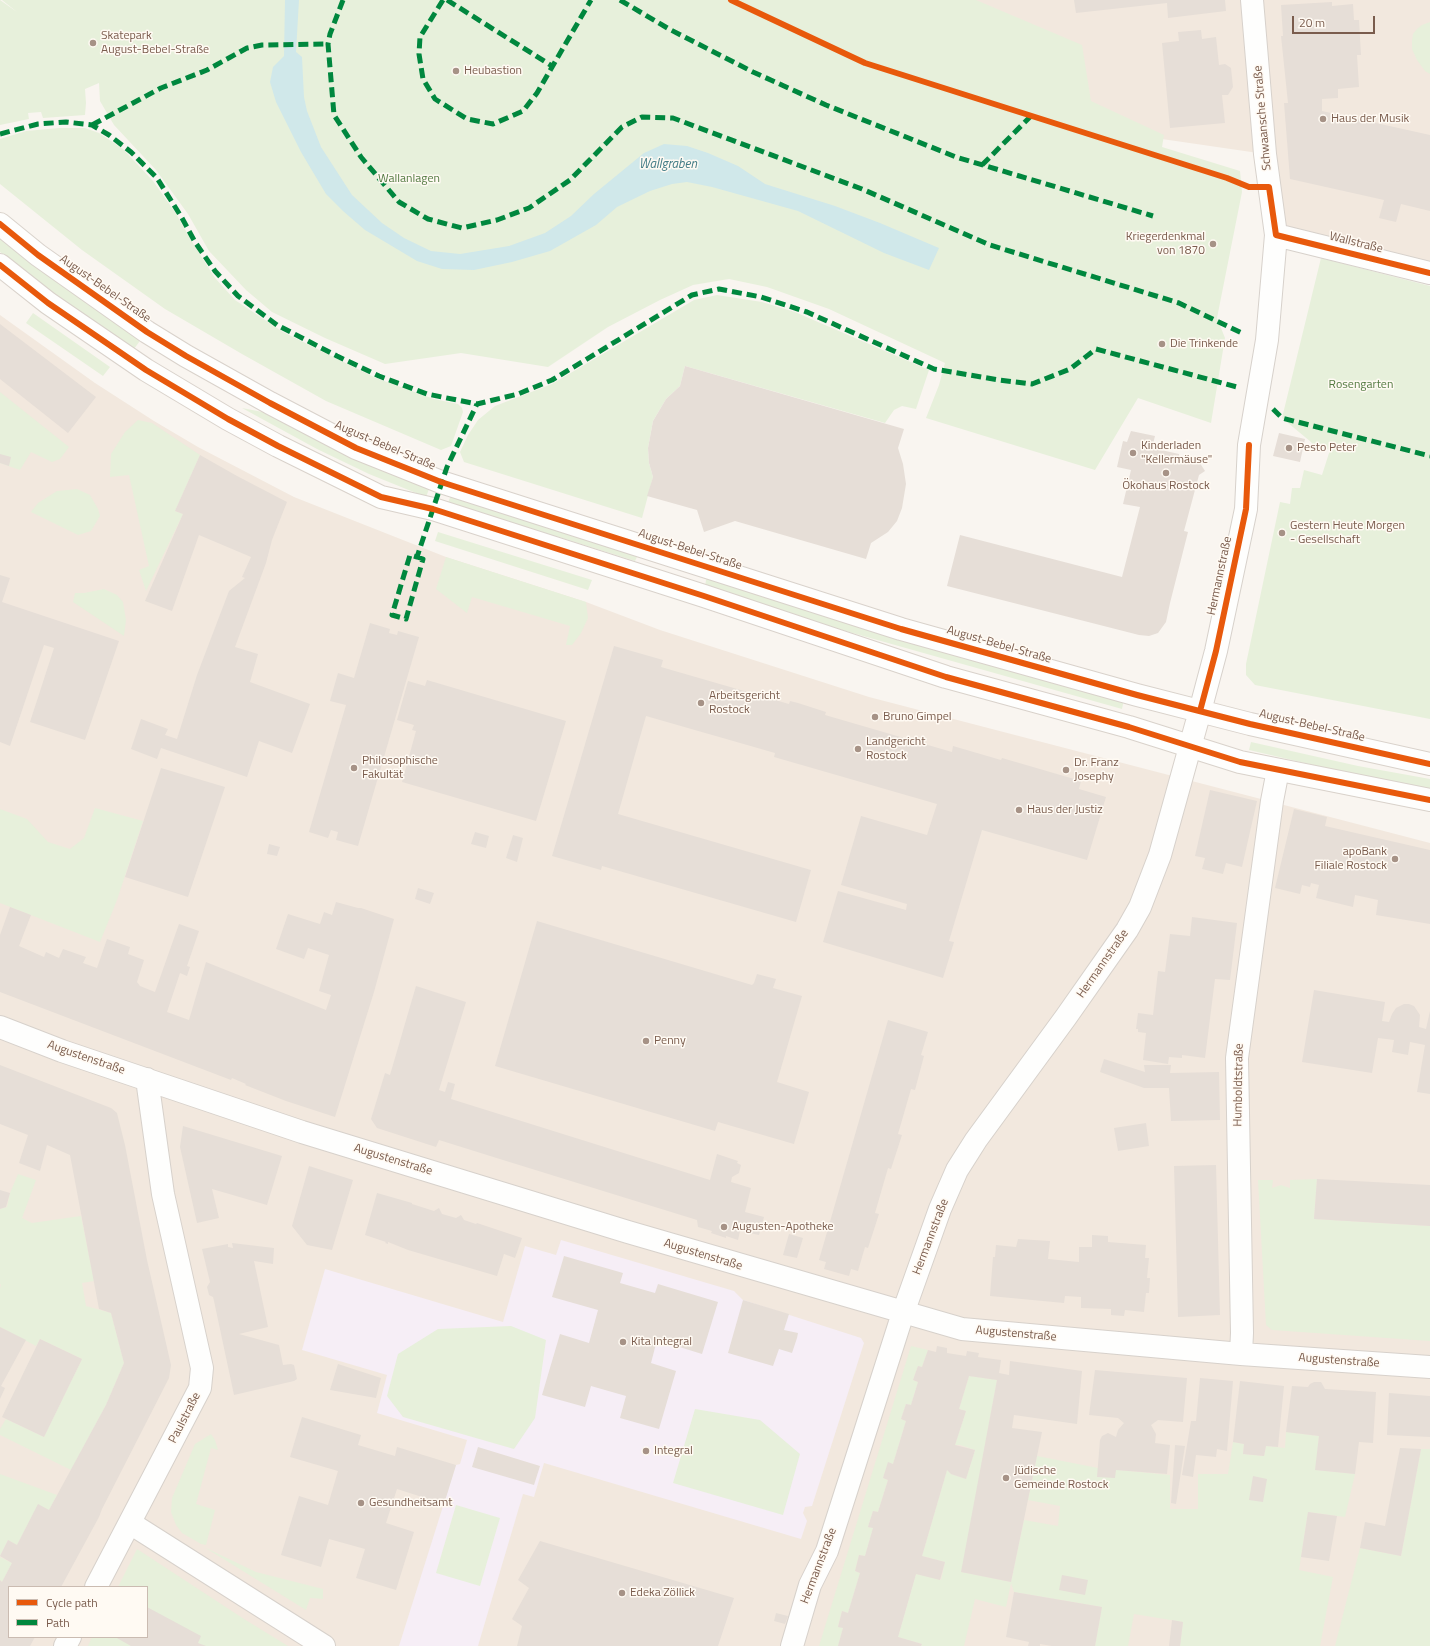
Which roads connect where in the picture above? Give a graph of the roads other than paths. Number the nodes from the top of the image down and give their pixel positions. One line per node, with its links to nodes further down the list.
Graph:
1 (1252, 0): 3 (street, Schwaansche Straße)
2 (0, 224): 6 (street, August-Bebel-Straße)
3 (1276, 235): 5 (street, Wallstraße); 8 (street, Hermannstraße)
4 (0, 265): 7 (street)
5 (1430, 273)
6 (162, 342): 7 (street); 8 (street, August-Bebel-Straße)
7 (146, 370): 9 (street)
8 (1200, 711): 9 (street, Hermannstraße); 10 (street, August-Bebel-Straße)
9 (1190, 747): 11 (street); 15 (street, Hermannstraße)
10 (1430, 764)
11 (1278, 770): 12 (street); 16 (street, Humboldtstraße)
12 (1430, 800)
13 (0, 1027): 14 (street, Augustenstraße)
14 (147, 1079): 15 (street, Augustenstraße); 18 (street, Paulstraße)
15 (903, 1313): 16 (street, Augustenstraße); 21 (street, Hermannstraße)
16 (1241, 1354): 17 (street, Augustenstraße)
17 (1430, 1367)
18 (130, 1523): 19 (street, Paulstraße); 20 (street)
19 (97, 1586)
20 (324, 1646)
21 (792, 1646)

